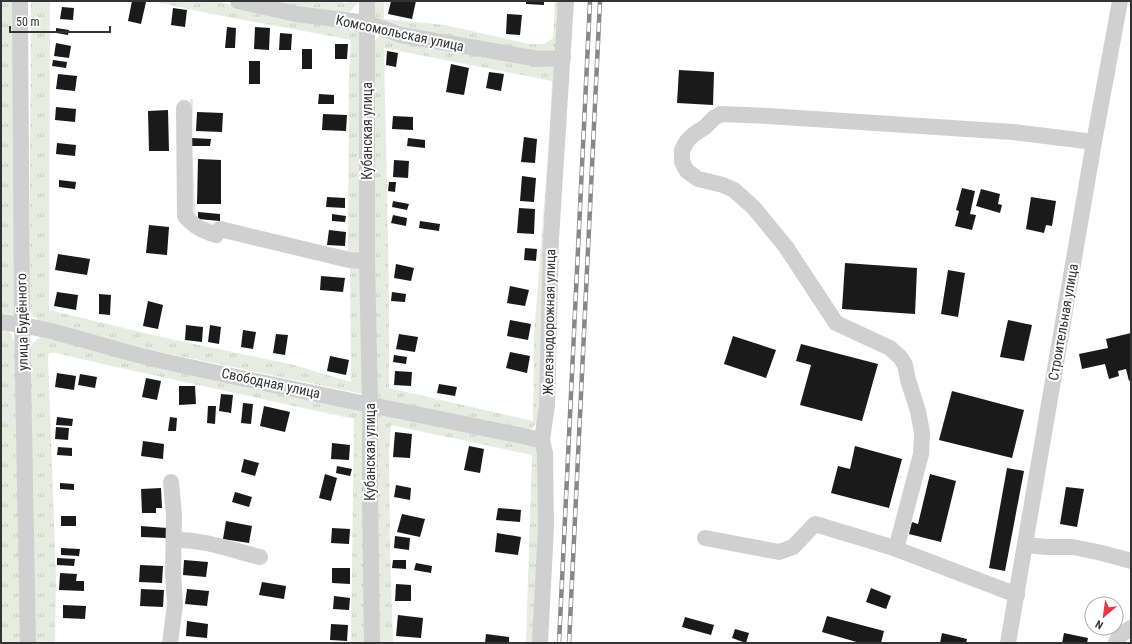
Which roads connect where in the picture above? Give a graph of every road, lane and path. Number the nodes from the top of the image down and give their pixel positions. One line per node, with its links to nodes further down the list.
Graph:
1 (20, 1): 13 (street, улица Будённого)
2 (238, 1): 7 (street, Комсомольская улица)
3 (367, 1): 7 (street, Кубанская улица)
4 (566, 1): 8 (street, Железнодорожная улица)
5 (1120, 1): 6 (street, Строительная улица)
6 (1124, 20): 10 (street, Строительная улица)
7 (367, 23): 8 (street, Комсомольская улица); 11 (street, Кубанская улица)
8 (563, 58): 15 (street, Железнодорожная улица)
9 (184, 108): 11 (street)
10 (1094, 142): 19 (street, Строительная улица); 20 (street)
11 (367, 261): 14 (street, Кубанская улица)
12 (1, 322): 13 (street, Свободная улица)
13 (22, 324): 14 (street, Свободная улица); 25 (street, улица Будённого)
14 (370, 404): 15 (street, Свободная улица); 27 (street, Кубанская улица)
15 (542, 440): 28 (street, Железнодорожная улица)
16 (171, 482): 18 (street)
17 (705, 538): 20 (street)
18 (174, 540): 21 (street); 26 (street)
19 (1026, 545): 22 (street); 23 (street, Строительная улица)
20 (896, 549): 23 (street)
21 (260, 557)
22 (1131, 561)
23 (1017, 595): 29 (street, Строительная улица)
24 (1131, 628): 30 (street)
25 (28, 643)
26 (170, 643)
27 (372, 643)
28 (540, 643)
29 (1008, 643)
30 (1116, 643)

